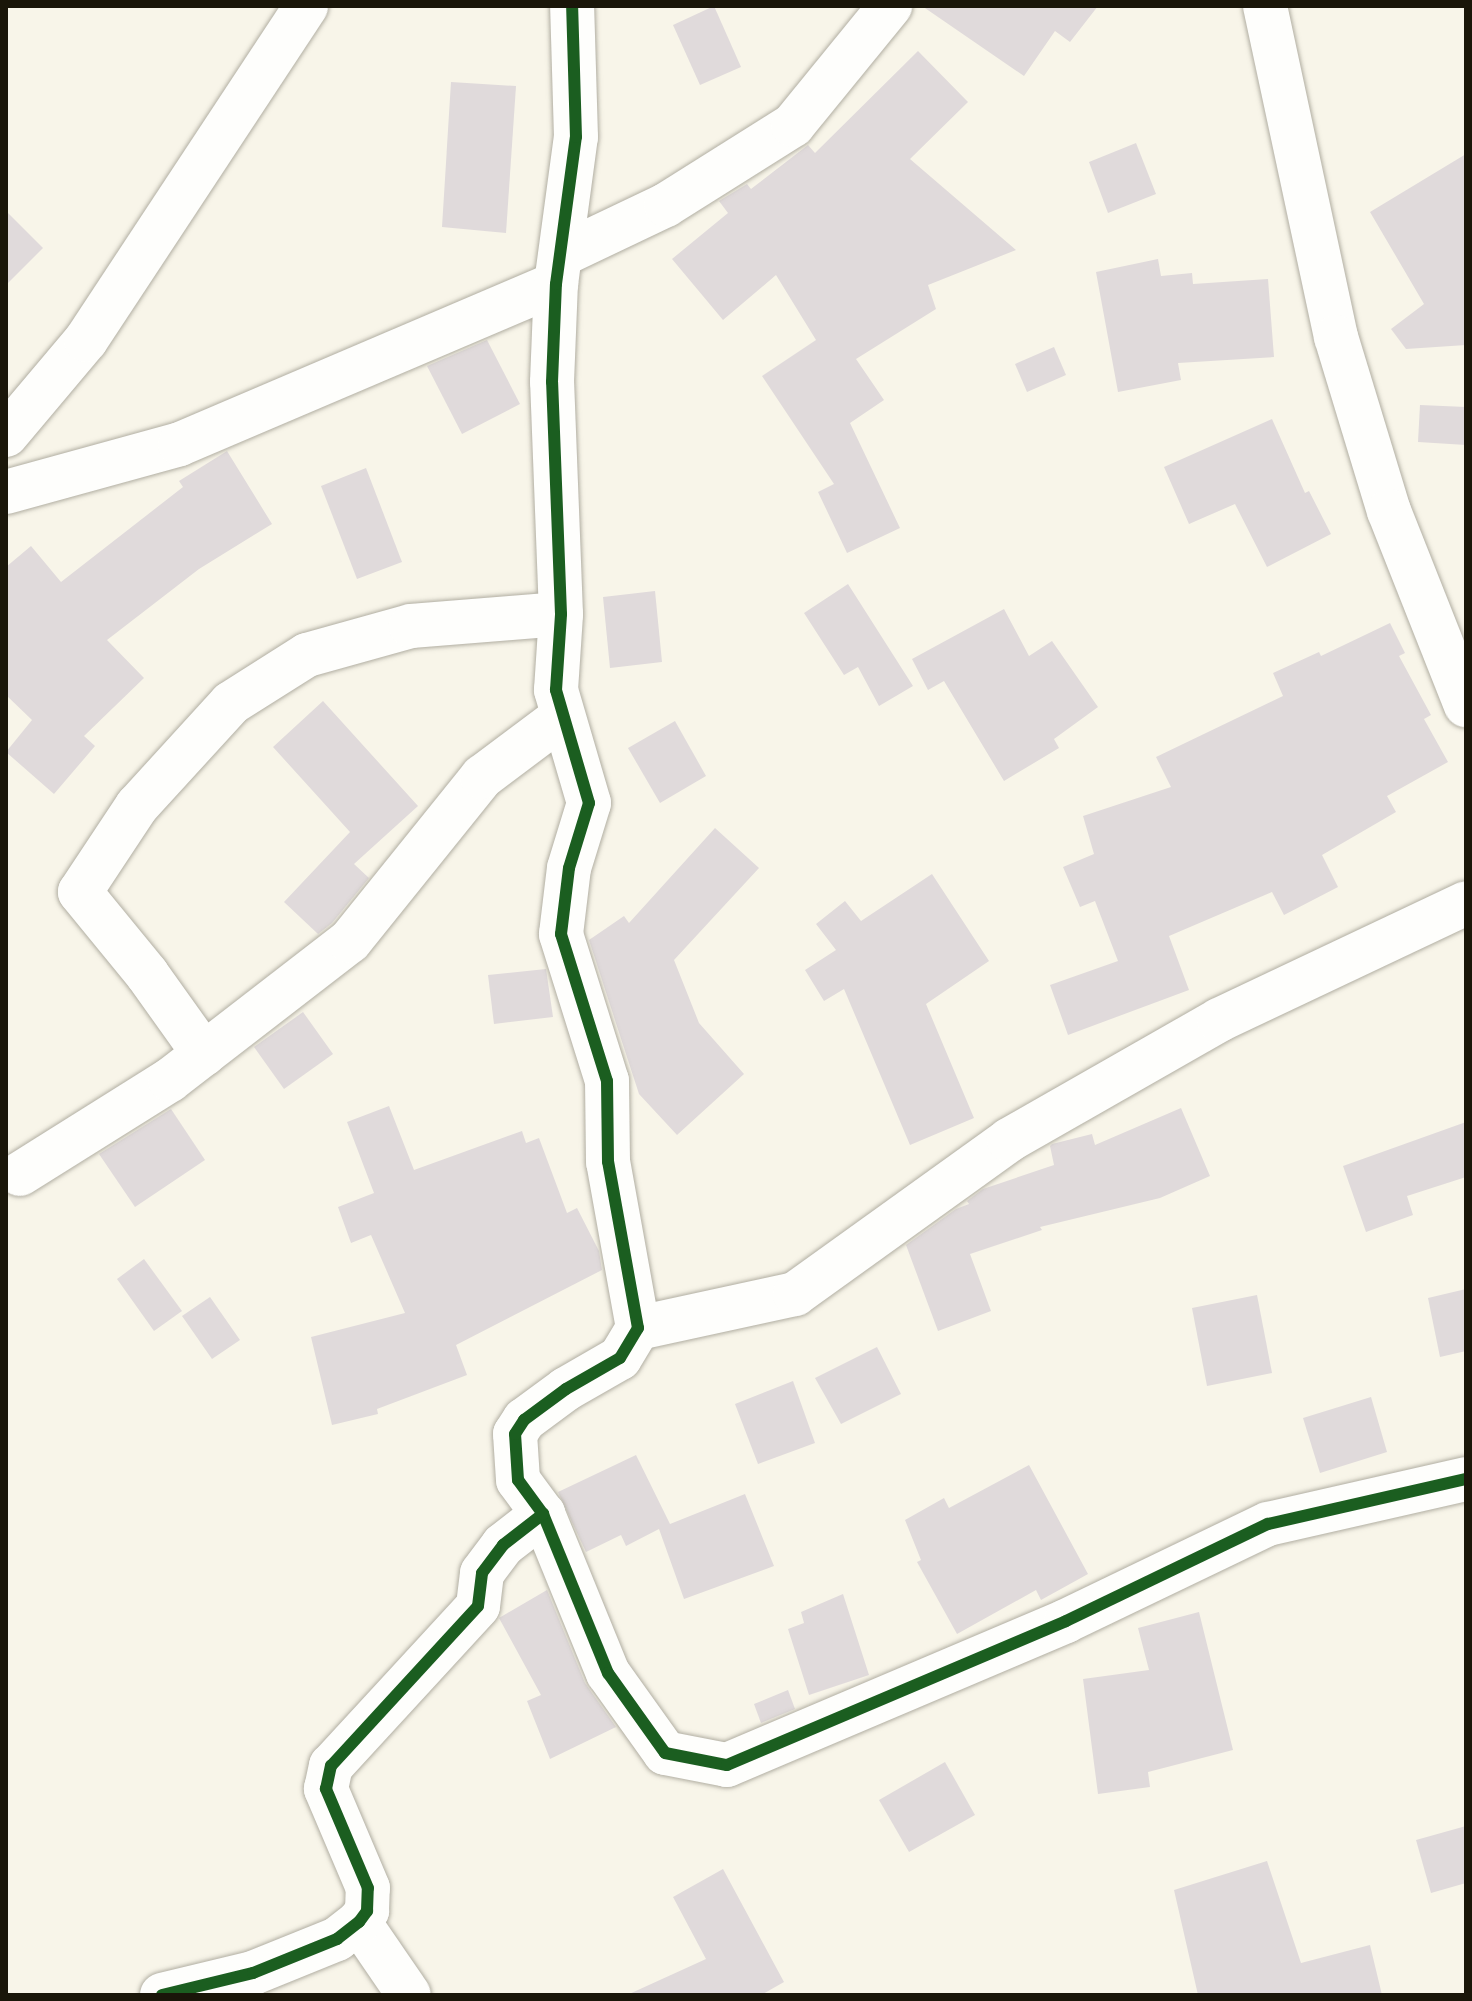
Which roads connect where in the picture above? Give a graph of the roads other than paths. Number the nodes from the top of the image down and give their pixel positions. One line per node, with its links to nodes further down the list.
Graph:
1 (306, 6): 6 (street)
2 (572, 6): 5 (street)
3 (890, 6): 5 (street)
4 (1265, 6): 9 (street)
5 (558, 270): 7 (street); 8 (street)
6 (6, 435)
7 (6, 492)
8 (561, 614): 10 (street); 12 (street)
9 (1466, 705)
10 (562, 717): 12 (street); 14 (street)
11 (1466, 903): 14 (street)
12 (204, 1054): 13 (street)
13 (20, 1174)
14 (638, 1328): 16 (street)
15 (1466, 1479): 16 (street)
16 (543, 1514): 17 (street)
17 (359, 1922): 18 (street); 19 (street)
18 (162, 1995)
19 (409, 1995)

